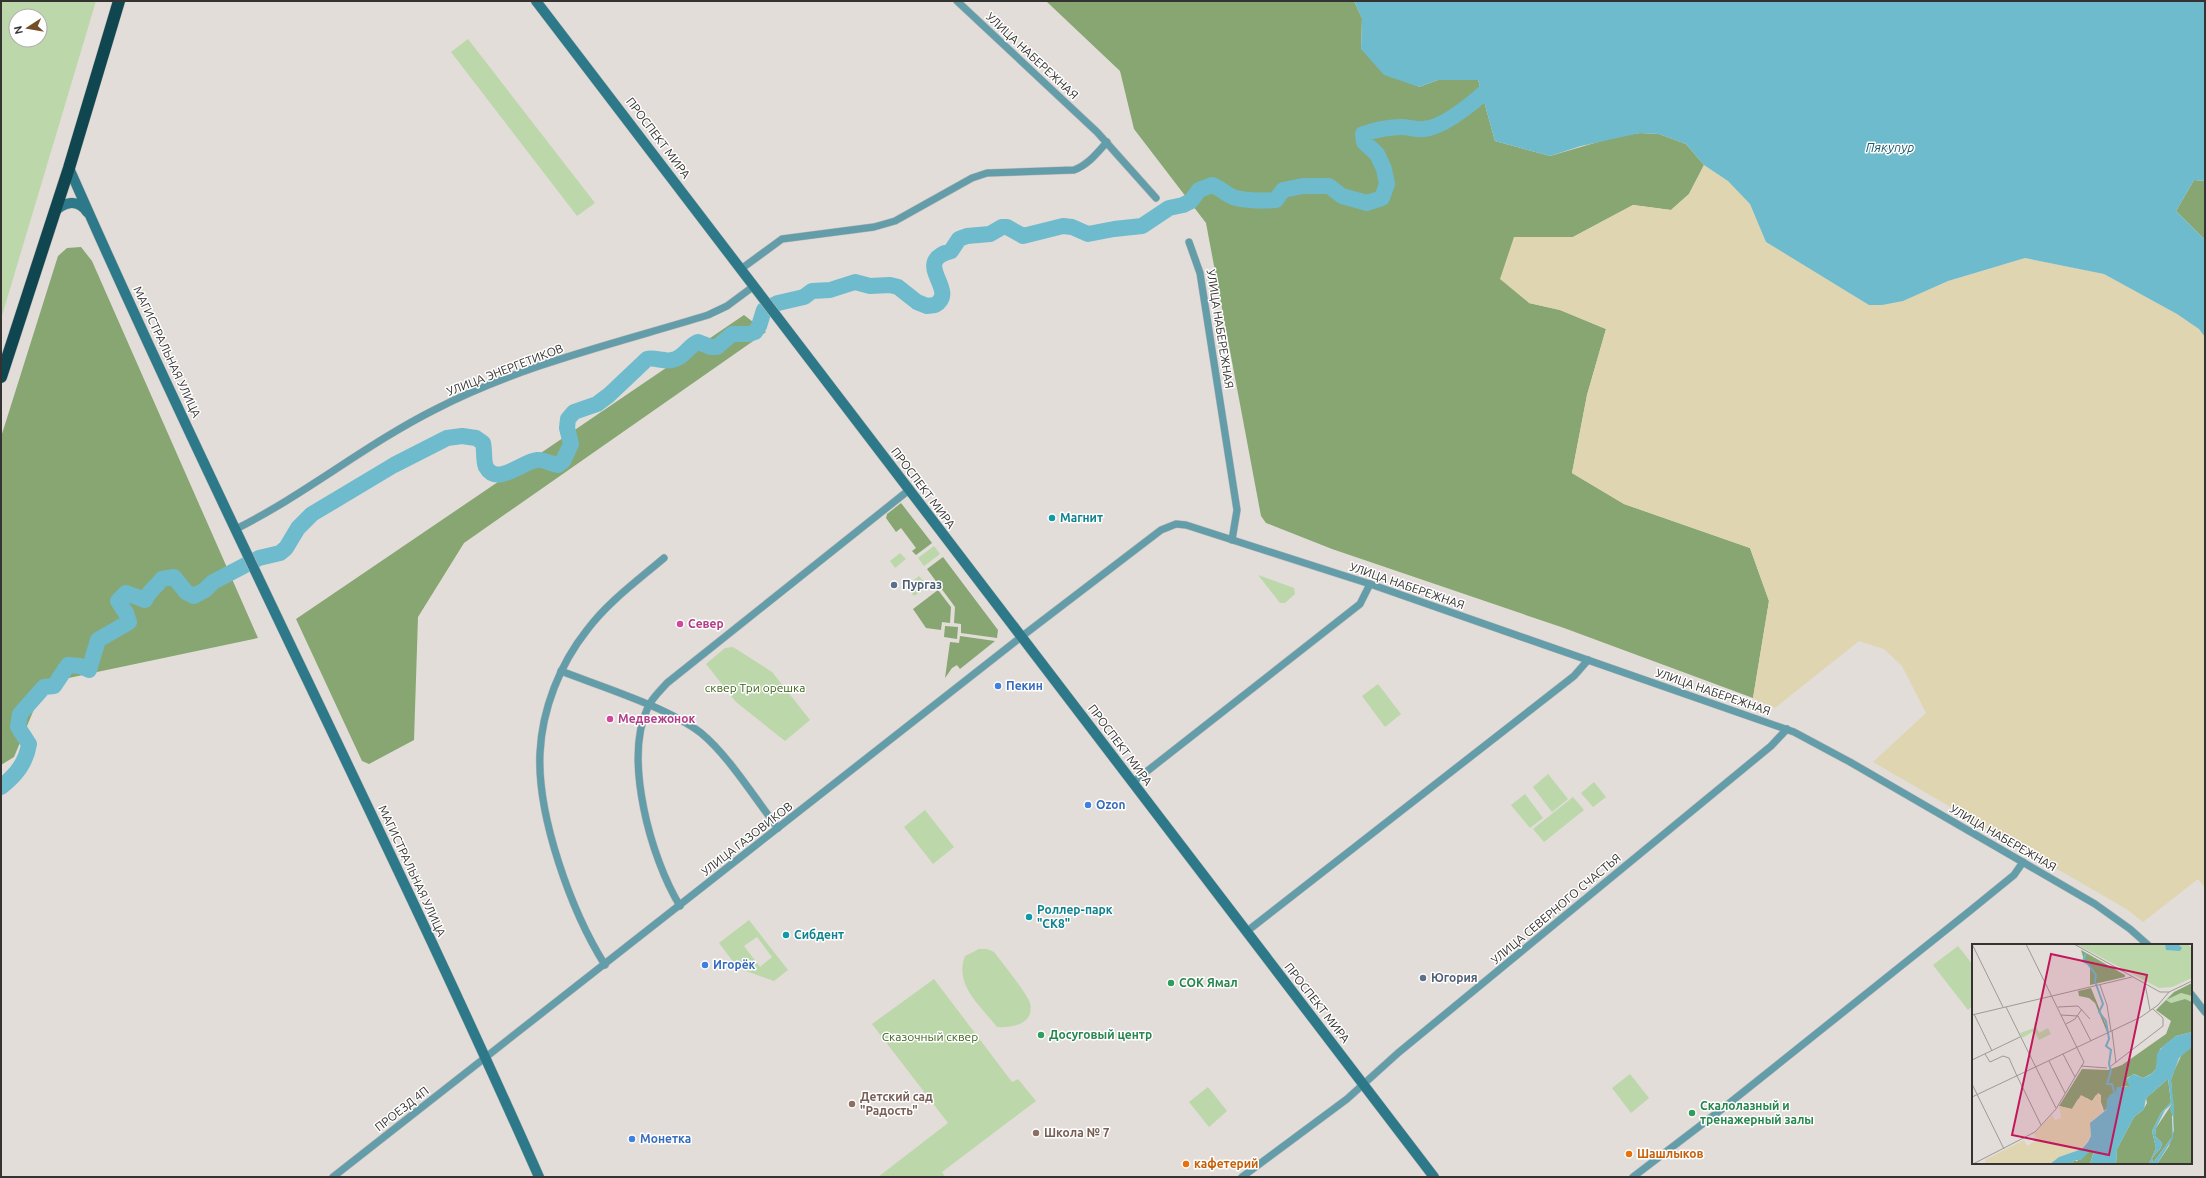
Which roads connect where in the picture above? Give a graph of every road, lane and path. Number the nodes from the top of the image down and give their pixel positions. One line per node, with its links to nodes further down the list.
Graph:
1 (118, 1): 5 (highway)
2 (536, 1): 10 (main road, ПРОСПЕКТ МИРА)
3 (957, 1): 4 (street, УЛИЦА НАБЕРЕЖНАЯ)
4 (1107, 142): 6 (street, УЛИЦА НАБЕРЕЖНАЯ); 10 (street)
5 (69, 168): 7 (highway); 8 (main road, МАГИСТРАЛЬНАЯ УЛИЦА)
6 (1156, 198)
7 (54, 212): 8 (main road); 12 (highway)
8 (91, 218): 14 (main road, МАГИСТРАЛЬНАЯ УЛИЦА)
9 (1188, 242): 15 (street, УЛИЦА НАБЕРЕЖНАЯ)
10 (741, 270): 11 (main road, ПРОСПЕКТ МИРА)
11 (756, 289): 13 (main road, ПРОСПЕКТ МИРА); 14 (street, УЛИЦА ЭНЕРГЕТИКОВ)
12 (1, 377)
13 (909, 490): 18 (main road, ПРОСПЕКТ МИРА); 21 (street)
14 (236, 529): 32 (main road, МАГИСТРАЛЬНАЯ УЛИЦА)
15 (1232, 540): 17 (street, УЛИЦА НАБЕРЕЖНАЯ); 18 (street, УЛИЦА НАБЕРЕЖНАЯ)
16 (664, 558): 20 (street)
17 (1370, 584): 19 (street, УЛИЦА НАБЕРЕЖНАЯ); 23 (street)
18 (1021, 637): 23 (main road, ПРОСПЕКТ МИРА); 24 (street, УЛИЦА ГАЗОВИКОВ)
19 (1588, 660): 22 (street, УЛИЦА НАБЕРЕЖНАЯ); 27 (street)
20 (561, 671): 21 (street); 29 (street)
21 (648, 706): 24 (street); 26 (street)
22 (1787, 730): 25 (street, УЛИЦА НАБЕРЕЖНАЯ); 33 (street, УЛИЦА СЕВЕРНОГО СЧАСТЬЯ)
23 (1132, 783): 27 (main road, ПРОСПЕКТ МИРА)
24 (778, 828): 26 (street, УЛИЦА ГАЗОВИКОВ)
25 (2023, 862): 28 (street, УЛИЦА НАБЕРЕЖНАЯ); 38 (street)
26 (680, 906): 29 (street, УЛИЦА ГАЗОВИКОВ)
27 (1246, 932): 33 (main road, ПРОСПЕКТ МИРА)
28 (2147, 944)
29 (604, 965): 32 (street, УЛИЦА ГАЗОВИКОВ)
30 (2192, 995): 31 (street)
31 (2205, 1012)
32 (486, 1058): 34 (street, ПРОЕЗД 4П); 35 (main road, МАГИСТРАЛЬНАЯ УЛИЦА)
33 (1363, 1084): 36 (street, УЛИЦА СЕВЕРНОГО СЧАСТЬЯ); 37 (main road, ПРОСПЕКТ МИРА)
34 (333, 1177)
35 (539, 1177)
36 (1242, 1177)
37 (1434, 1177)
38 (1633, 1177)

